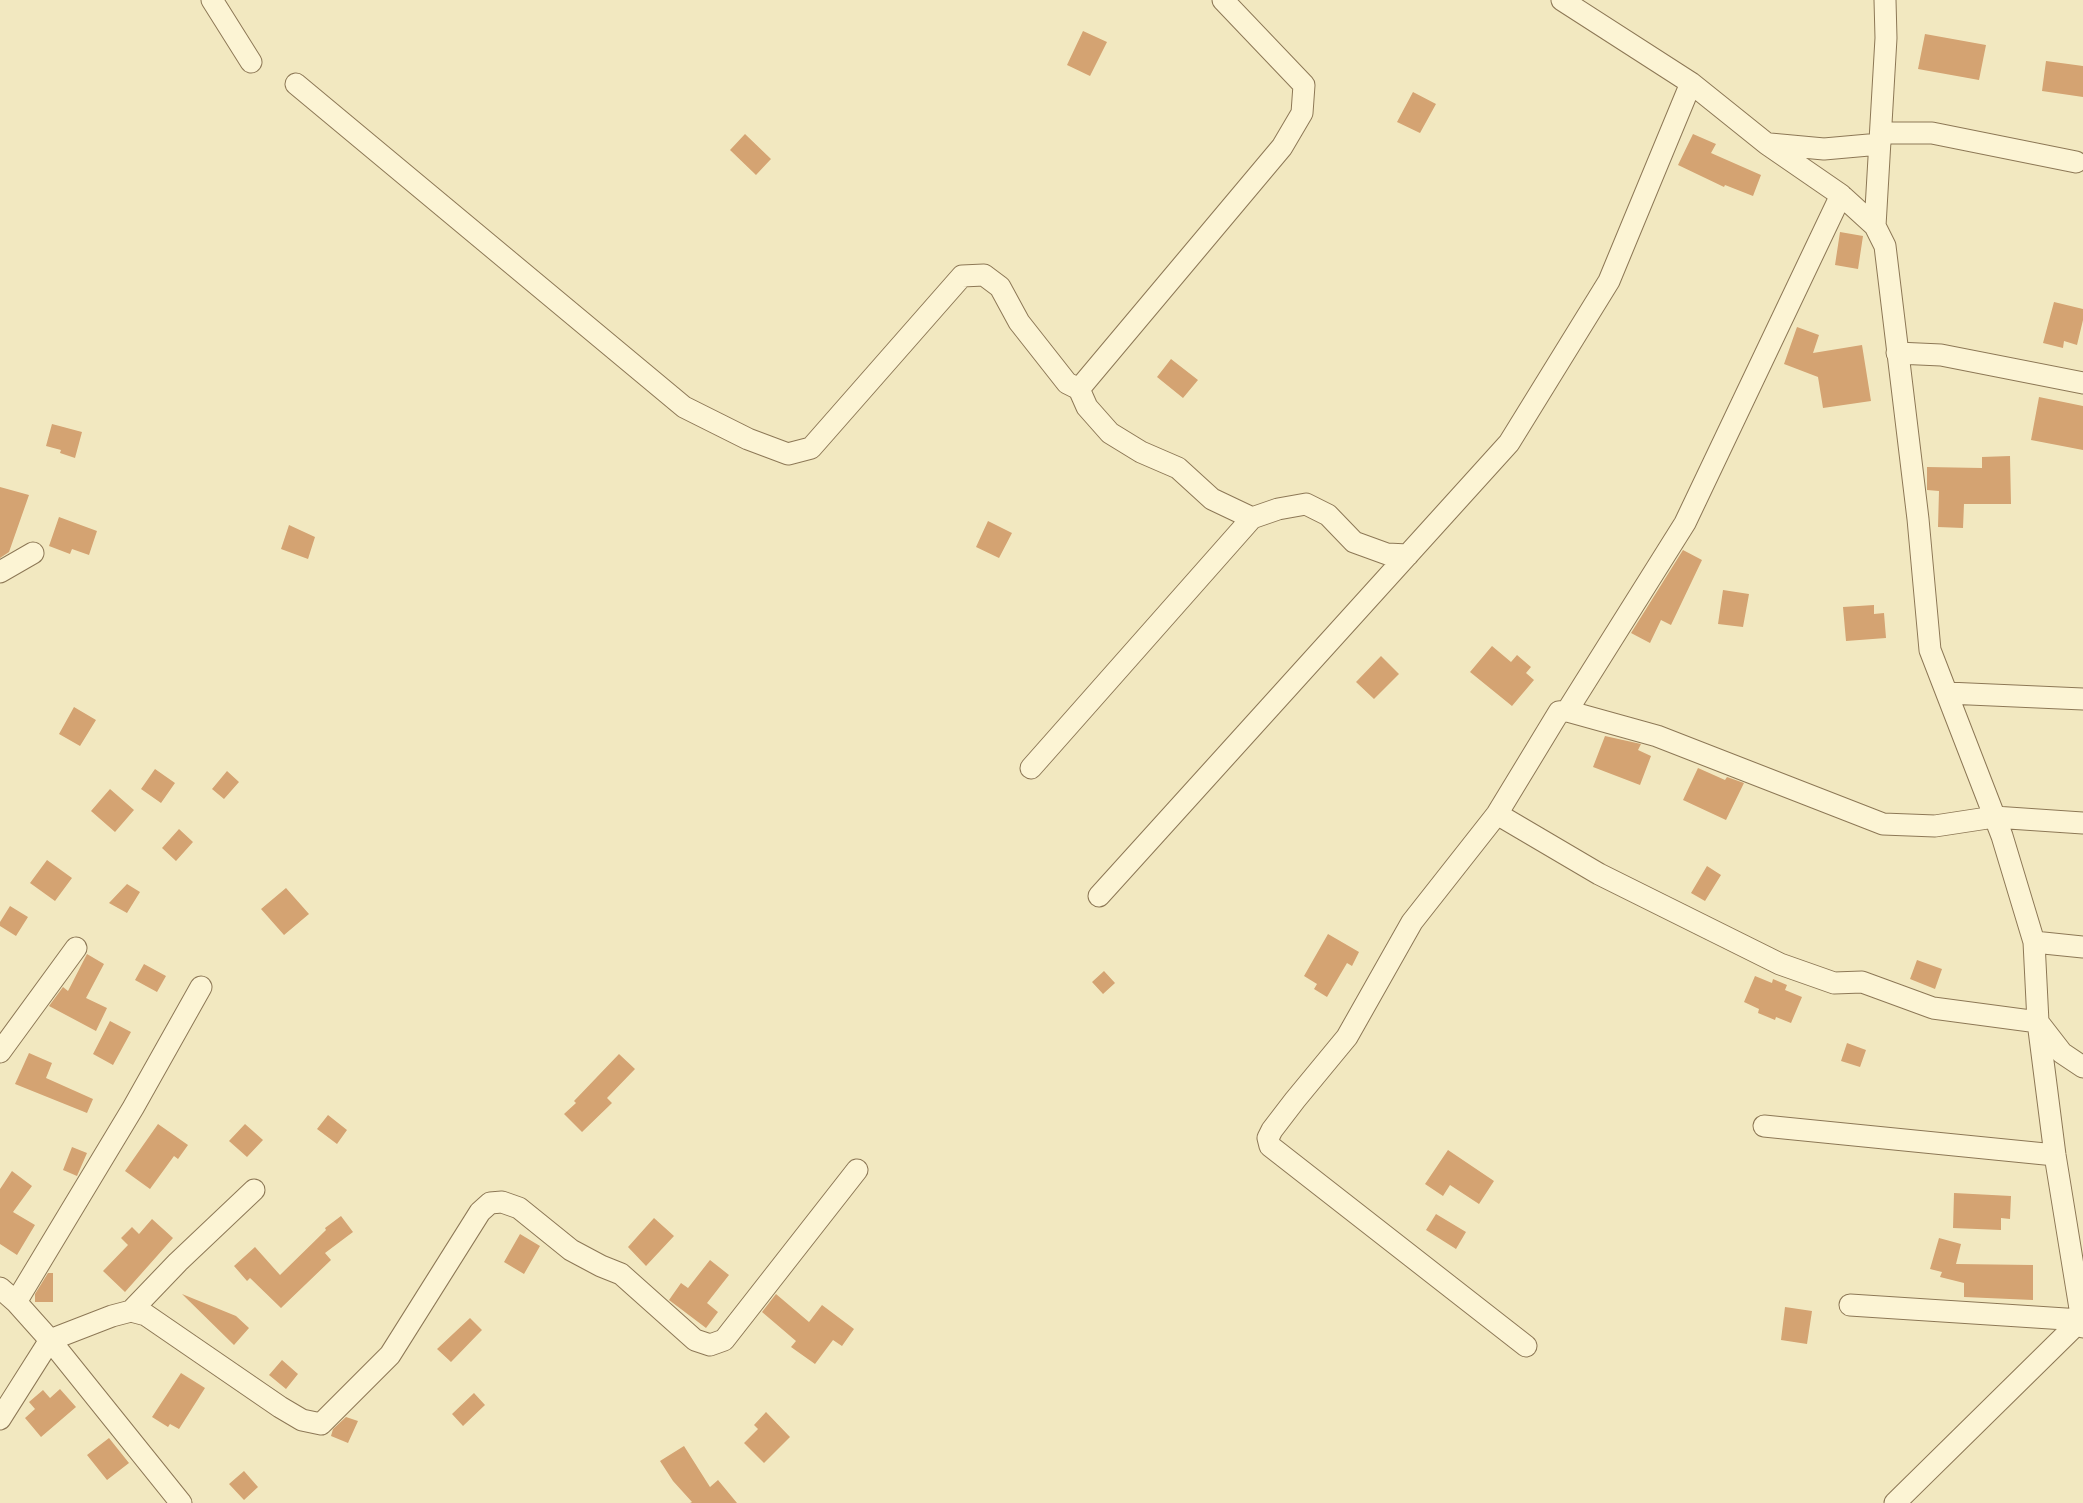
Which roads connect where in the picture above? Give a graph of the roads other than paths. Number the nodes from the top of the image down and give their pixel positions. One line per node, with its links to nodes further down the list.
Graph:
1 (212, 0): 5 (street)
2 (1223, 0): 15 (street)
3 (1562, 0): 6 (street)
4 (1885, 0): 8 (street)
5 (251, 62)
6 (1691, 83): 9 (street); 18 (street)
7 (296, 84): 15 (street)
8 (1880, 138): 9 (street); 10 (street); 12 (street)
9 (1767, 144): 11 (street)
10 (2076, 162)
11 (1841, 195): 12 (street); 22 (street)
12 (1875, 226): 13 (street)
13 (1897, 353): 14 (street); 20 (street)
14 (2083, 383)
15 (1079, 389): 16 (street)
16 (1252, 518): 18 (street); 23 (street)
17 (33, 553): 19 (street)
18 (1408, 555): 27 (street)
19 (0, 572)
20 (1947, 693): 21 (street); 25 (street)
21 (2083, 699)
22 (1566, 710): 24 (street); 25 (street)
23 (1031, 768)
24 (1497, 814): 32 (street); 45 (street)
25 (1994, 817): 26 (street); 28 (street)
26 (2083, 823)
27 (1099, 896)
28 (2034, 942): 29 (street); 32 (street)
29 (2083, 947)
30 (76, 948): 33 (street)
31 (200, 987): 40 (street)
32 (2038, 1022): 34 (street); 36 (street)
33 (0, 1052)
34 (2083, 1067)
35 (1764, 1126): 36 (street)
36 (2055, 1155): 43 (street)
37 (857, 1170): 42 (street)
38 (254, 1190): 42 (street)
39 (0, 1288): 40 (street)
40 (16, 1302): 44 (street)
41 (1850, 1305): 43 (street)
42 (131, 1311): 44 (street)
43 (2082, 1323): 48 (street)
44 (50, 1340): 46 (street); 47 (street)
45 (1526, 1346)
46 (0, 1419)
47 (181, 1503)
48 (1895, 1503)

